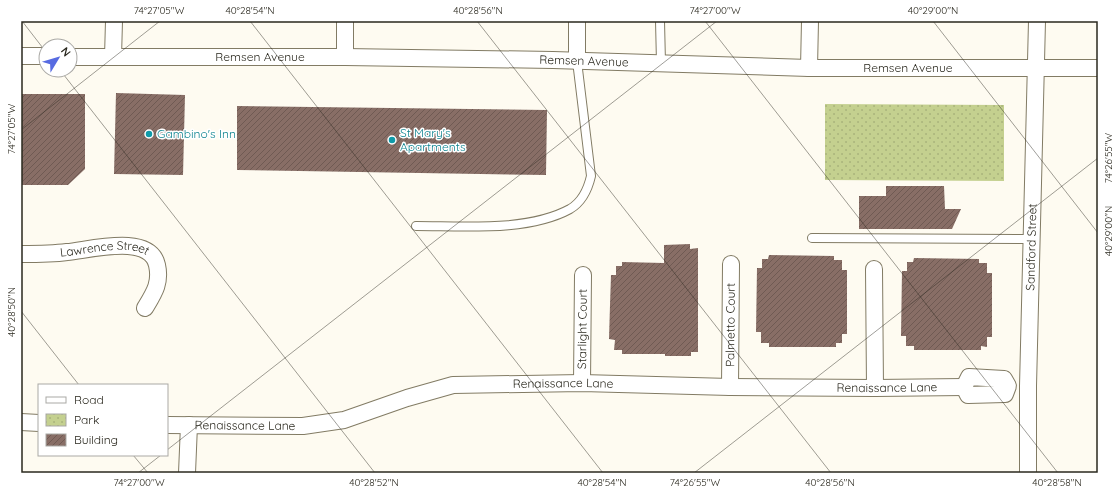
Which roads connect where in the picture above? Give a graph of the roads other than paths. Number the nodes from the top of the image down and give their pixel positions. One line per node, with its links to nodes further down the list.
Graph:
1 (114, 21): 10 (street)
2 (345, 21): 11 (street)
3 (577, 21): 12 (street)
4 (660, 21): 13 (lane)
5 (810, 21): 15 (street)
6 (1037, 21): 14 (street, Sandford Street)
7 (21, 56): 8 (street)
8 (38, 56)
9 (78, 56): 10 (street, Remsen Avenue)
10 (113, 57): 11 (street, Remsen Avenue)
11 (345, 57): 12 (street, Remsen Avenue)
12 (577, 61): 13 (street, Remsen Avenue); 17 (lane)
13 (661, 63): 15 (street, Remsen Avenue)
14 (1036, 67): 15 (street, Remsen Avenue); 16 (street, Remsen Avenue); 19 (street, Sandford Street)
15 (809, 68)
16 (1098, 68)
17 (416, 226)
18 (812, 238): 19 (lane)
19 (1032, 239): 26 (street, Sandford Street)
20 (21, 254): 24 (street, Lawrence Street)
21 (731, 264): 27 (street, Palmetto Court)
22 (874, 270): 28 (street)
23 (583, 275): 25 (street, Starlight Court)
24 (145, 308)
25 (582, 383): 27 (street, Renaissance Lane); 32 (street, Renaissance Lane)
26 (1028, 386): 28 (street, Renaissance Lane); 34 (street, Sandford Street)
27 (730, 387): 28 (street, Renaissance Lane)
28 (875, 388)
29 (21, 422): 30 (street)
30 (38, 422)
31 (168, 425): 32 (street, Renaissance Lane)
32 (189, 425): 33 (street)
33 (187, 473)
34 (1028, 473)

